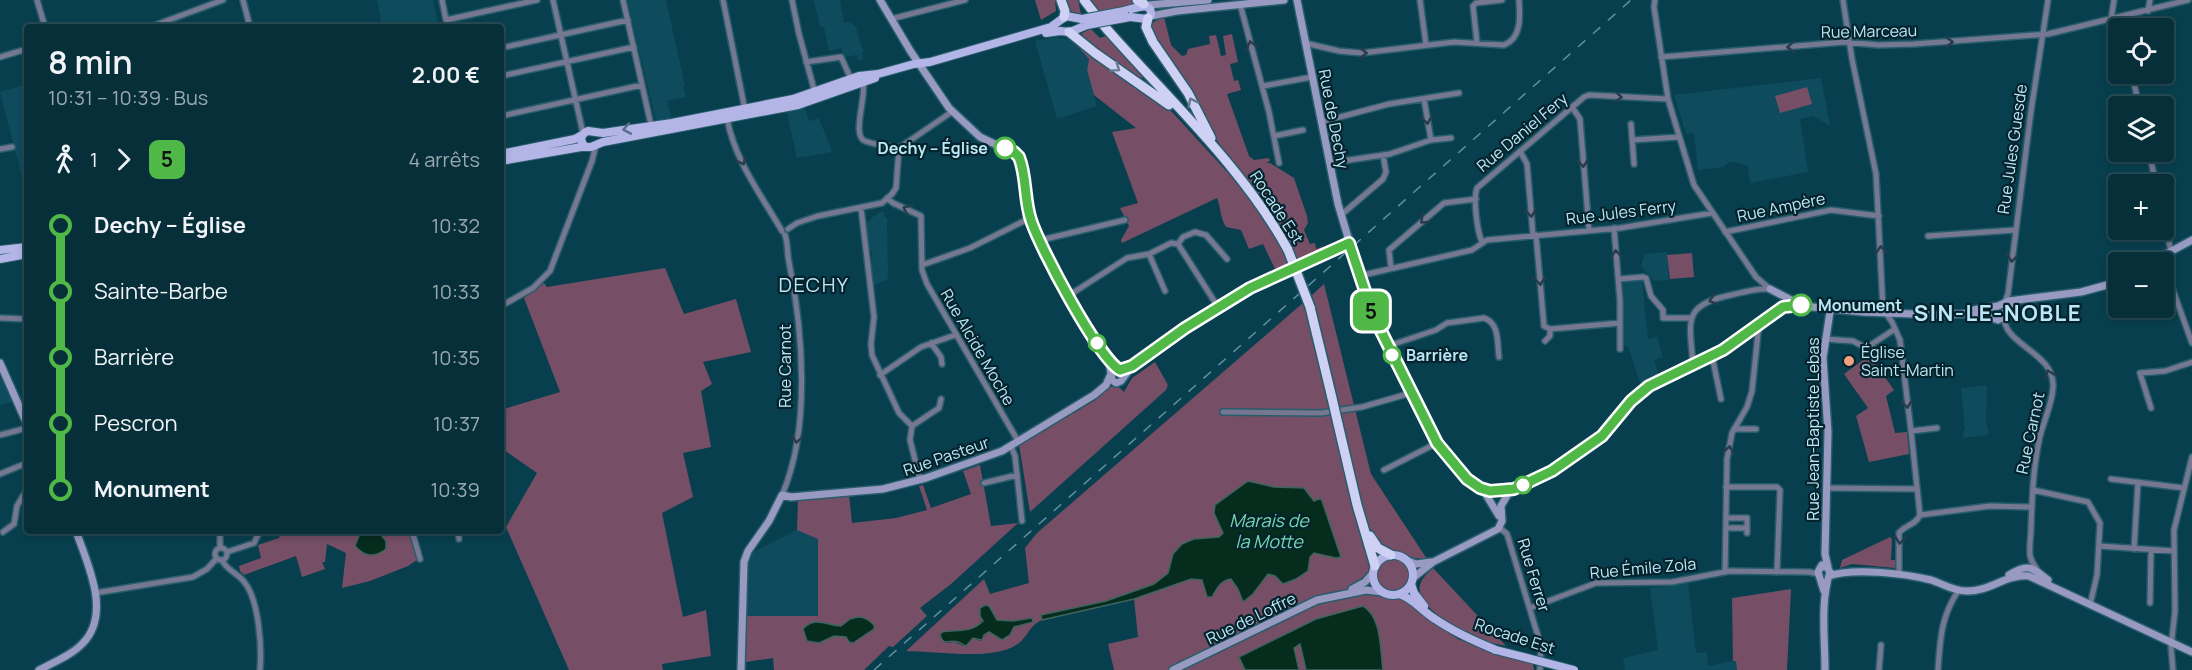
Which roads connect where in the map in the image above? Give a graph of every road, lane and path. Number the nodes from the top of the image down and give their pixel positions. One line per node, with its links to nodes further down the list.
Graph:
1 (37, 0): 39 (street)
2 (223, 0): 40 (street)
3 (243, 0): 41 (street)
4 (442, 0): 5 (street)
5 (537, 0)
6 (553, 0): 45 (street)
7 (623, 0): 36 (street)
8 (723, 0): 72 (street)
9 (792, 0): 56 (street)
10 (880, 0): 34 (street)
11 (965, 0): 34 (street)
12 (1061, 0): 35 (highway)
13 (1084, 0): 80 (highway, Rocade Est)
14 (1208, 0): 26 (street)
15 (1284, 0): 28 (street)
16 (1297, 0): 48 (street, Rue de Dechy)
17 (1420, 0): 49 (street)
18 (1502, 0): 46 (street)
19 (1519, 0): 46 (street)
20 (1655, 0): 54 (street)
21 (1843, 0): 47 (street)
22 (2048, 0): 44 (street, Rue Jules Guesde)
23 (2114, 0): 32 (street)
24 (2150, 0): 29 (street)
25 (2188, 0): 29 (street, Rue Marceau)
26 (1169, 2): 27 (street)
27 (1143, 3): 30 (main road); 31 (main road)
28 (1240, 4): 31 (street); 64 (street, one-way to 28)
29 (2148, 11): 33 (street, Rue Marceau)
30 (1127, 14): 31 (main road); 38 (main road, bridge)
31 (1149, 17): 97 (highway, one-way to 31)
32 (2110, 18)
33 (2120, 18)
34 (891, 19): 57 (street)
35 (1062, 19): 38 (main road); 42 (main road); 43 (main road)
36 (628, 20): 45 (street); 51 (street)
37 (2108, 20): 44 (street, Rue Marceau)
38 (1085, 22): 42 (main road)
39 (44, 24)
40 (158, 24)
41 (249, 24)
42 (1067, 32): 43 (main road); 80 (highway, one-way to 80)
43 (1030, 34): 57 (main road)
44 (2042, 34): 47 (street, Rue Marceau, one-way to 44); 108 (street, Rue Jules Guesde)
45 (561, 35): 50 (street); 55 (street)
46 (1477, 43): 49 (street)
47 (1849, 43): 54 (street, Rue Marceau, one-way to 54); 103 (street)
48 (1305, 44): 49 (street, one-way to 49); 60 (street, Rue de Dechy)
49 (1426, 45)
50 (504, 47)
51 (634, 47): 55 (street); 63 (street)
52 (24, 50): 53 (street)
53 (0, 57)
54 (1661, 57): 68 (street)
55 (567, 61): 58 (street); 69 (street)
56 (806, 62): 61 (street); 65 (street)
57 (922, 65): 59 (main road); 71 (street)
58 (504, 75)
59 (876, 76): 61 (main road); 62 (main road)
60 (1312, 77): 64 (street); 75 (street, Rue de Dechy)
61 (851, 79): 65 (main road)
62 (863, 82): 72 (main road); 88 (street)
63 (642, 86): 69 (street); 77 (street)
64 (1263, 86): 81 (street)
65 (815, 93): 72 (main road)
66 (1459, 93): 67 (street)
67 (1424, 99): 75 (street); 84 (street, one-way to 84)
68 (1668, 99): 70 (street, Rue Daniel Fery, one-way to 68); 82 (street)
69 (576, 100): 73 (street); 79 (street)
70 (1572, 107): 90 (street, Rue Daniel Fery); 107 (street, one-way to 107)
71 (953, 111): 88 (street); 104 (street)
72 (745, 112): 74 (main road)
73 (504, 115)
74 (727, 116): 77 (main road); 86 (main road); 109 (street, one-way to 109)
75 (1321, 122): 95 (street, Rue de Dechy)
76 (1631, 124): 85 (street)
77 (651, 125): 79 (main road, one-way to 79)
78 (1303, 130): 81 (street)
79 (588, 133): 86 (main road); 86 (main road); 91 (main road)
80 (1201, 134): 97 (highway, Rocade Est)
81 (1274, 136): 94 (street)
82 (1679, 137): 85 (street); 101 (street)
83 (1451, 138): 84 (street)
84 (1431, 140): 92 (street)
85 (1632, 140): 96 (street)
86 (591, 146): 93 (main road); 140 (street)
87 (12, 147): 89 (street)
88 (899, 148): 98 (street)
89 (0, 149)
90 (1520, 151): 99 (street, Rue Daniel Fery); 111 (street, one-way to 111)
91 (504, 153)
92 (1383, 155): 95 (street); 102 (street)
93 (504, 160)
94 (1279, 163)
95 (1329, 163): 102 (street, Rue de Dechy)
96 (1634, 164)
97 (1233, 170): 210 (highway, Rocade Est, bridge)
98 (888, 198): 100 (street); 126 (street, one-way to 98)
99 (1476, 199): 116 (street); 127 (street, one-way to 127)
100 (861, 208): 109 (street); 169 (street)
101 (1712, 213): 106 (street, Rue Jules Ferry); 110 (street)
102 (1341, 215): 117 (street, Rue de Dechy)
103 (1879, 216): 110 (street, Rue Ampère); 145 (street, one-way to 103)
104 (1030, 218): 113 (street); 126 (street)
105 (1125, 220): 113 (street)
106 (1614, 228): 107 (street, Rue Jules Ferry); 130 (street, one-way to 106)
107 (1589, 230): 111 (street, Rue Jules Ferry)
108 (2015, 230): 112 (street); 139 (street, Rue Jules Guesde, one-way to 139)
109 (785, 232): 206 (street, Rue Carnot, one-way to 206)
110 (1725, 232): 129 (street)
111 (1534, 235): 116 (street, Rue Jules Ferry); 153 (street, one-way to 153)
112 (1928, 236)
113 (1041, 240): 137 (street)
114 (2168, 240): 121 (street)
115 (2192, 240): 121 (street)
116 (1482, 242): 127 (street, Rue Jules Ferry)
117 (1349, 243): 128 (street, Rue de Dechy); 141 (street, Rue Pasteur)
118 (1178, 244): 122 (street); 125 (street); 141 (street)
119 (24, 247): 120 (main road)
120 (0, 250)
121 (2171, 251)
122 (1149, 254): 134 (street); 137 (street)
123 (24, 255): 124 (main road)
124 (0, 259)
125 (1227, 259)
126 (922, 265): 155 (street, Rue Alcide Moche)
127 (1391, 268): 128 (street, Rue Jules Ferry)
128 (1359, 276): 160 (street, Rue de Dechy)
129 (1756, 277): 132 (street); 133 (street)
130 (1618, 279): 148 (street); 151 (street)
131 (2108, 285): 138 (street)
132 (1770, 289): 133 (street); 136 (street)
133 (1754, 290): 148 (street, one-way to 148)
134 (1165, 291)
135 (2174, 293): 159 (street)
136 (1780, 295): 142 (street); 144 (street)
137 (1068, 296): 168 (street)
138 (2018, 301): 139 (street); 146 (street)
139 (2005, 302): 143 (street)
140 (504, 304)
141 (1218, 307): 168 (street, Rue Pasteur)
142 (1831, 307): 144 (street); 145 (street); 156 (street, Rue Jean-Baptiste Lebas)
143 (1997, 307): 145 (street); 146 (street); 149 (street)
144 (1778, 310): 152 (street)
145 (1885, 311): 149 (street); 154 (street)
146 (2004, 314): 149 (street); 203 (street, Rue Carnot, one-way to 146)
147 (1, 318): 150 (street)
148 (1692, 318): 167 (street)
149 (1993, 318)
150 (24, 320)
151 (1620, 323): 153 (street); 161 (street)
152 (1759, 324): 162 (street); 181 (street)
153 (1547, 328): 157 (street)
154 (1895, 328): 156 (street); 183 (street, one-way to 183)
155 (955, 335): 158 (street); 185 (street, Rue Alcide Moche)
156 (1825, 339): 200 (street, Rue Jean-Baptiste Lebas)
157 (1545, 341)
158 (931, 343): 166 (street); 169 (street)
159 (2192, 343)
160 (1388, 346): 163 (street); 172 (street, Rue de Dechy)
161 (1620, 349)
162 (1712, 356): 167 (street); 174 (street)
163 (1499, 357)
164 (2192, 362): 175 (street)
165 (0, 363): 177 (street)
166 (942, 364)
167 (1693, 364): 198 (street)
168 (1117, 372): 170 (street); 171 (street, Rue Pasteur)
169 (880, 375): 178 (street)
170 (1117, 383): 171 (street, Rue Pasteur)
171 (1102, 389): 185 (street, Rue Pasteur)
172 (1411, 393): 176 (street); 186 (street, Rue de Dechy)
173 (941, 399): 178 (street)
174 (1721, 399)
175 (2151, 408)
176 (1222, 412)
177 (24, 419)
178 (912, 426): 194 (street)
179 (24, 427): 184 (street)
180 (1937, 428): 183 (street)
181 (1734, 429): 182 (street); 199 (street, one-way to 181)
182 (1756, 429)
183 (1911, 431): 202 (street)
184 (0, 435)
185 (1018, 441): 187 (street, Rue Pasteur)
186 (1437, 443): 190 (street); 197 (street, Rue de Dechy)
187 (1011, 446): 192 (street); 194 (street, Rue Pasteur)
188 (2192, 457): 201 (street)
189 (24, 464): 191 (street)
190 (1384, 470)
191 (0, 474)
192 (1017, 474): 196 (street); 213 (street)
193 (2110, 479): 195 (street)
194 (920, 480): 206 (street, Rue Pasteur)
195 (2138, 482): 201 (street); 225 (street)
196 (984, 483)
197 (1474, 485): 204 (street); 208 (street, Rue de Dechy)
198 (1520, 487): 204 (street); 207 (street)
199 (1726, 487): 212 (street); 238 (street)
200 (1827, 488): 202 (street); 239 (street, Rue Jean-Baptiste Lebas)
201 (2184, 488): 227 (street)
202 (1917, 489): 211 (street)
203 (2033, 490): 209 (street, Rue Carnot); 223 (street)
204 (1496, 491): 207 (street); 208 (street)
205 (24, 494): 216 (street)
206 (782, 495): 260 (street)
207 (1503, 501): 208 (street); 214 (street)
208 (1490, 502): 214 (street)
209 (2030, 507): 211 (street); 230 (street, Rue Carnot)
210 (1359, 515): 229 (highway); 236 (highway)
211 (1920, 515): 241 (street, one-way to 241)
212 (1726, 518): 215 (street); 215 (street)
213 (1022, 521)
214 (1499, 527): 234 (street); 253 (street, Rue Ferrer)
215 (1726, 528): 237 (street)
216 (3, 532)
217 (77, 534): 248 (street)
218 (220, 534): 224 (street)
219 (258, 534): 228 (street)
220 (413, 534): 232 (street)
221 (458, 534): 222 (street)
222 (459, 539)
223 (2099, 546): 225 (street); 252 (street)
224 (220, 548): 228 (street); 231 (street)
225 (2134, 549): 226 (street)
226 (2151, 550): 227 (street); 251 (street)
227 (2174, 551): 255 (street)
228 (227, 552): 231 (street)
229 (1391, 555): 233 (main road); 236 (main road)
230 (2030, 555): 235 (street); 240 (street, Rue Carnot)
231 (220, 559): 248 (street); 259 (street)
232 (420, 559)
233 (1406, 560): 234 (street); 244 (main road)
234 (1433, 562): 244 (street)
235 (2027, 567): 240 (street); 242 (street); 243 (street)
236 (1374, 569): 247 (main road); 249 (street, Rue de Loffre)
237 (1725, 572): 238 (street, Rue Émile Zola); 253 (street, Rue Émile Zola)
238 (1777, 572): 239 (street, Rue Émile Zola)
239 (1825, 573): 241 (street); 264 (street)
240 (2040, 573): 245 (street)
241 (1899, 574): 246 (street)
242 (2015, 576): 243 (street); 245 (street)
243 (2002, 580): 246 (street)
244 (1412, 581): 250 (main road); 254 (main road)
245 (2061, 589): 252 (street)
246 (1959, 590): 266 (street)
247 (1382, 592): 249 (street, Rue de Loffre); 250 (main road)
248 (95, 593): 258 (street)
249 (1342, 593): 261 (street, Rue de Loffre)
250 (1399, 594): 254 (main road)
251 (2150, 603)
252 (2090, 605): 255 (street)
253 (1530, 608): 262 (street, Rue Ferrer)
254 (1448, 627): 263 (main road, Rocade Est, bridge)
255 (2172, 642): 257 (street); 267 (street)
256 (1881, 645): 265 (street)
257 (2192, 652)
258 (39, 670)
259 (260, 670)
260 (741, 670)
261 (1173, 670)
262 (1540, 670)
263 (1574, 670)
264 (1825, 670)
265 (1879, 670)
266 (1938, 670)
267 (2173, 670)

